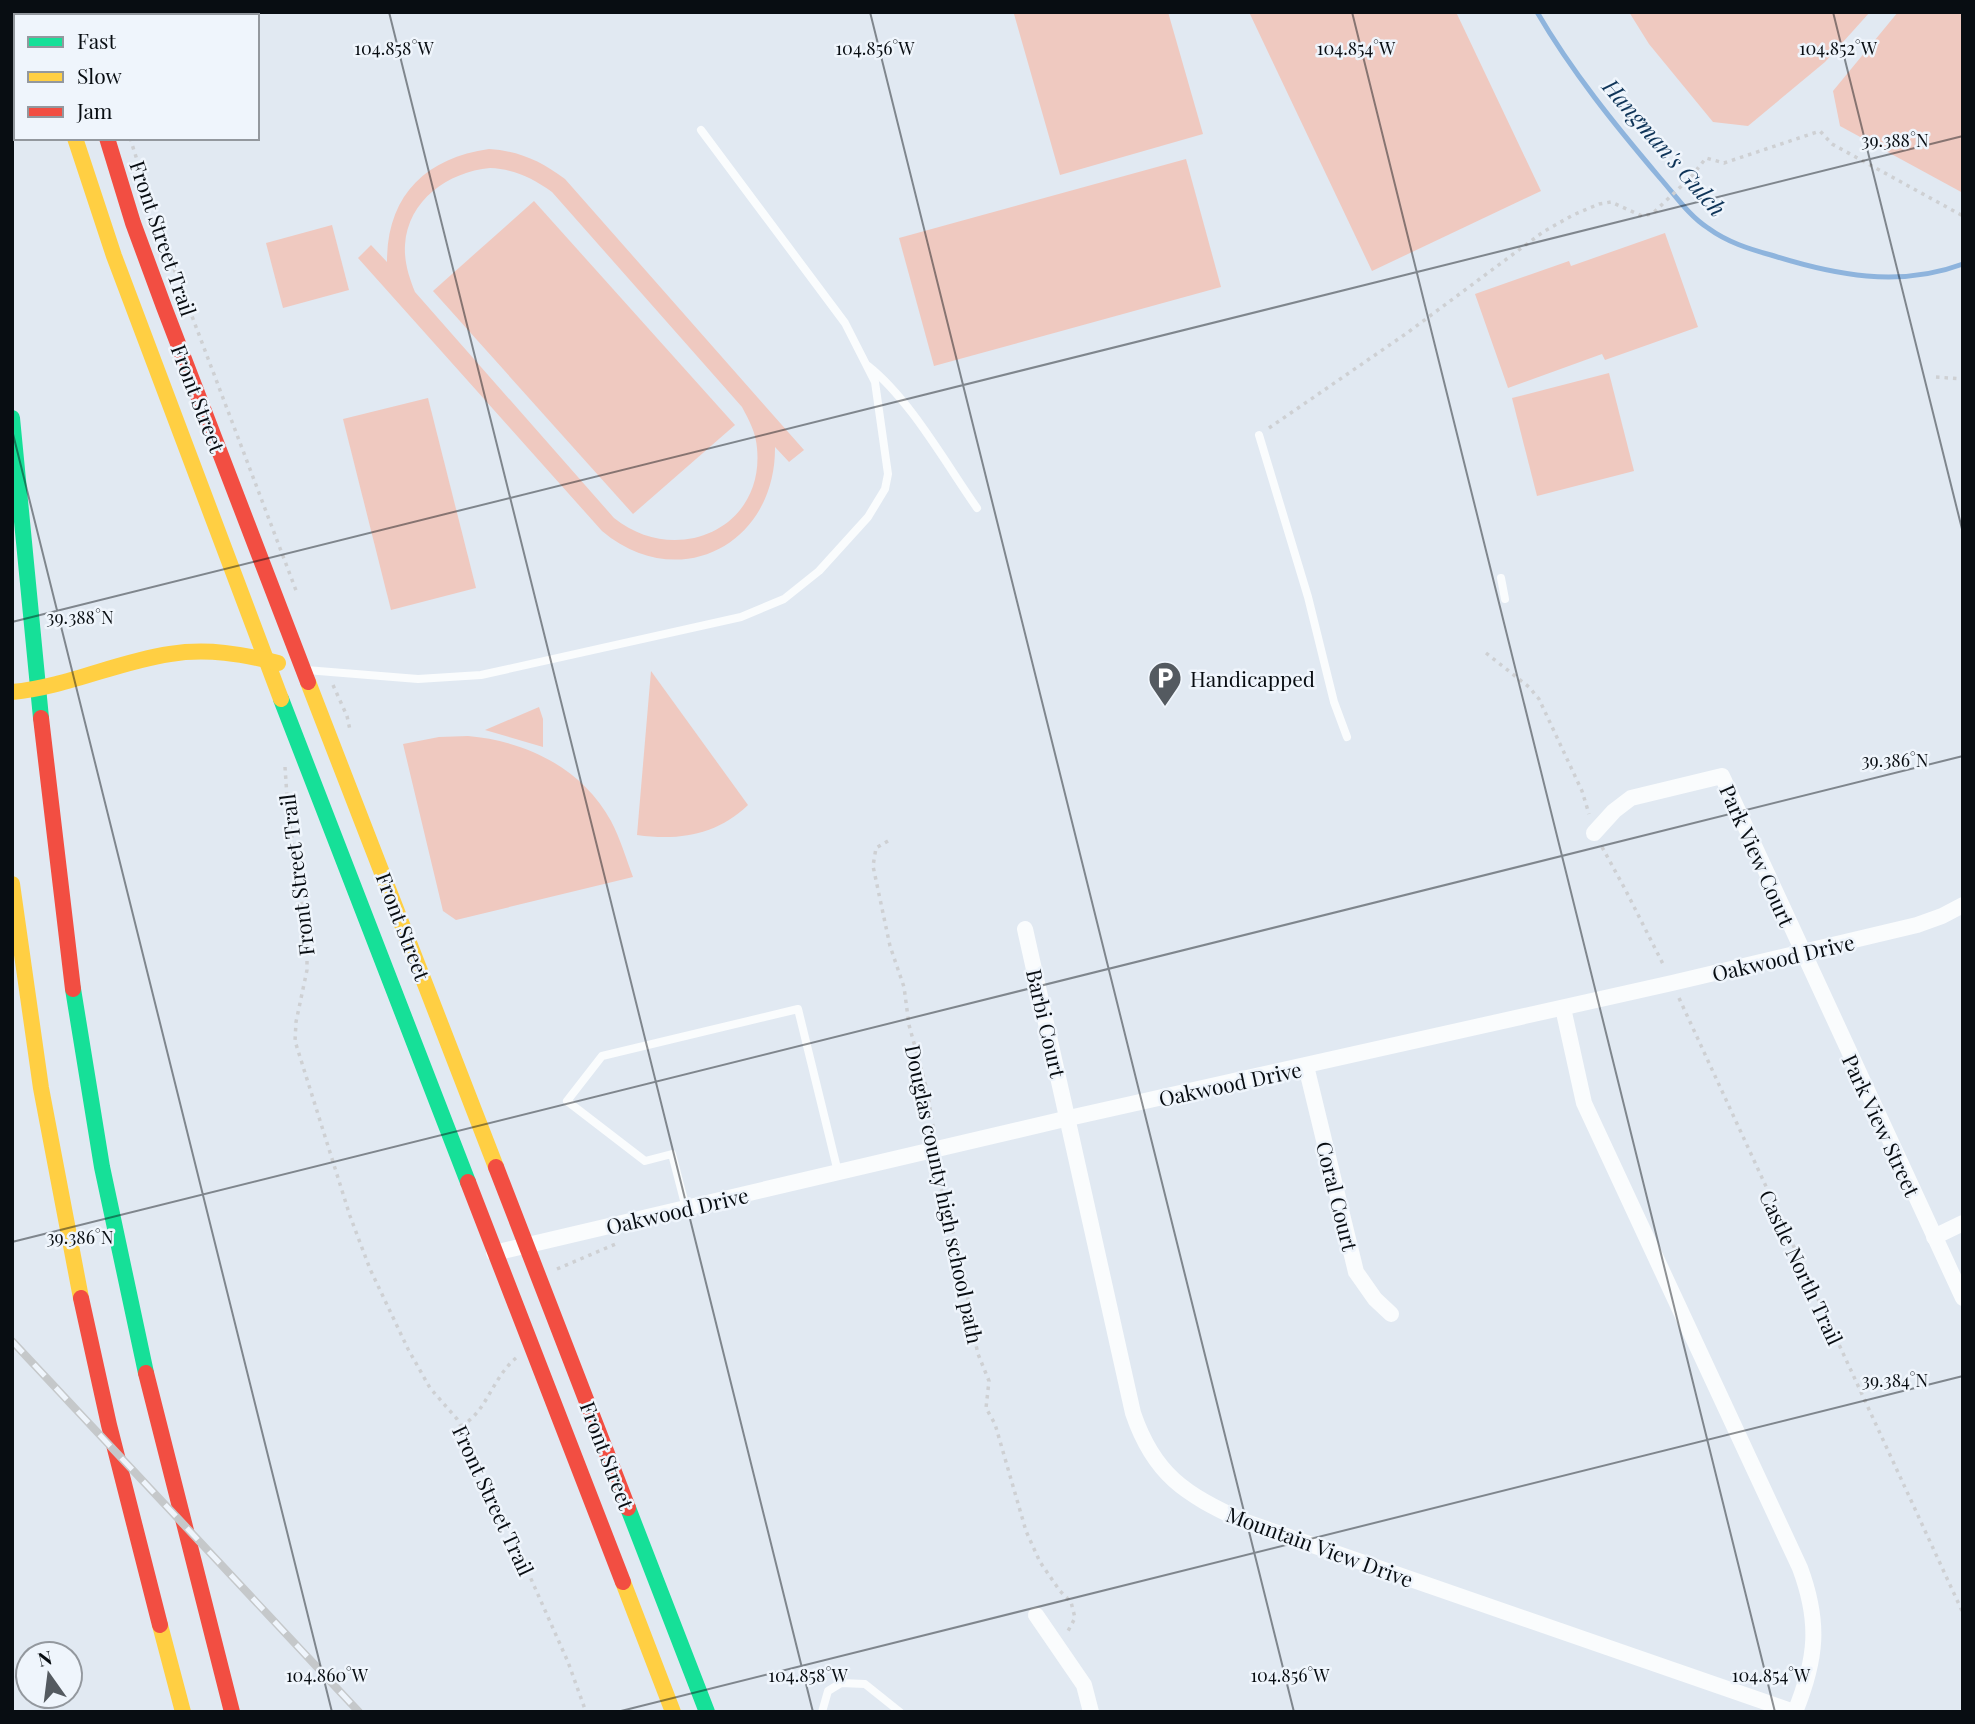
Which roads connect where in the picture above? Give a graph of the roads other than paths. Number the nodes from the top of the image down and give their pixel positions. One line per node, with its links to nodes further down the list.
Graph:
1 (701, 130): 4 (lane)
2 (76, 140): 10 (main road, Front Street)
3 (108, 140): 11 (main road, Front Street)
4 (866, 364): 7 (lane); 11 (lane)
5 (12, 418): 32 (main road)
6 (1259, 435): 13 (lane)
7 (977, 508)
8 (1501, 578): 9 (lane)
9 (1505, 600)
10 (266, 660): 11 (main road); 12 (main road); 27 (main road, Front Street)
11 (305, 670): 26 (main road, Front Street)
12 (12, 692)
13 (1347, 737)
14 (1594, 833): 18 (street, Park View Court)
15 (12, 884): 31 (main road)
16 (1963, 905): 18 (street, Oakwood Drive)
17 (1025, 929): 21 (street, Barbi Court)
18 (1801, 952): 19 (street, Oakwood Drive); 25 (street, Park View Street)
19 (1563, 1008): 20 (street, Oakwood Drive); 38 (street, Mountain View Drive)
20 (1307, 1066): 21 (street, Oakwood Drive); 29 (street, Coral Court)
21 (1069, 1118): 22 (street, Oakwood Drive); 38 (street, Mountain View Drive)
22 (838, 1172): 23 (street, Oakwood Drive); 23 (lane)
23 (686, 1208): 26 (street, Oakwood Drive)
24 (1963, 1223): 25 (street)
25 (1934, 1237): 28 (street, Park View Street)
26 (525, 1245): 27 (street, Oakwood Drive); 34 (main road, Front Street)
27 (494, 1253): 33 (main road, Front Street)
28 (1963, 1298)
29 (1391, 1314)
30 (1036, 1615): 37 (street)
31 (183, 1712)
32 (233, 1712)
33 (673, 1712)
34 (707, 1712)
35 (822, 1712): 36 (lane)
36 (900, 1712)
37 (1091, 1712)
38 (1794, 1712)

